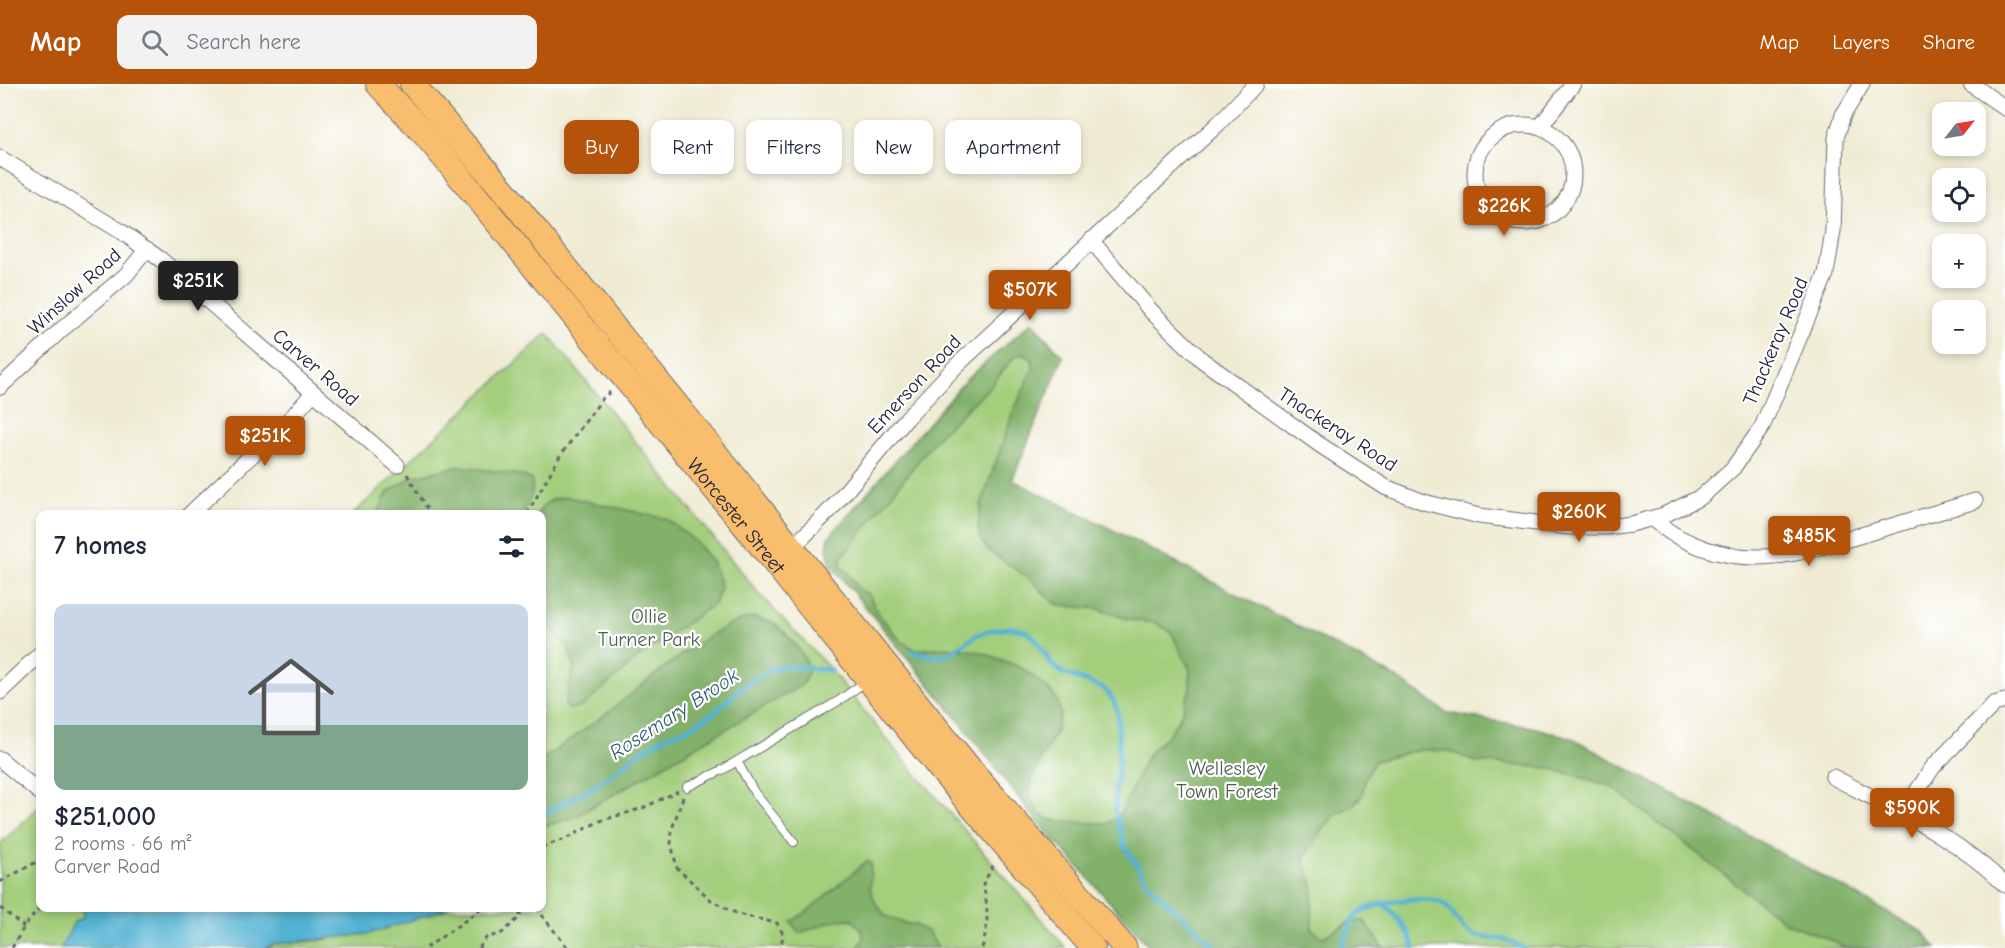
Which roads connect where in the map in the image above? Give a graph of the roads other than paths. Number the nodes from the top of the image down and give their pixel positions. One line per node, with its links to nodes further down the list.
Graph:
1 (378, 84): 22 (highway, Worcester Street)
2 (411, 84): 11 (highway, Worcester Street)
3 (424, 84): 11 (highway)
4 (1256, 84): 12 (street, Emerson Road)
5 (1573, 84): 9 (street)
6 (1862, 84): 19 (street, Thackeray Road)
7 (1971, 84): 8 (street)
8 (2005, 108)
9 (1540, 127): 9 (street)
10 (0, 158): 13 (street, Carver Road)
11 (506, 193): 20 (highway, Worcester Street)
12 (1091, 240): 19 (street, Thackeray Road); 20 (street, Emerson Road)
13 (147, 249): 14 (street, Winslow Road); 15 (street, Carver Road)
14 (0, 387)
15 (313, 393): 16 (street, Carver Road); 18 (street)
16 (397, 465)
17 (1975, 501): 19 (street)
18 (194, 510)
19 (1653, 519)
20 (793, 547): 34 (highway, Worcester Street)
21 (36, 658): 23 (street)
22 (868, 680): 26 (lane); 33 (highway, Worcester Street)
23 (0, 692)
24 (2005, 700): 30 (street)
25 (0, 759): 29 (street)
26 (736, 761): 28 (lane); 31 (lane)
27 (1833, 777): 30 (street)
28 (687, 787)
29 (36, 789)
30 (1902, 814): 32 (street)
31 (794, 842)
32 (2005, 885)
33 (1094, 948)
34 (1125, 948)

